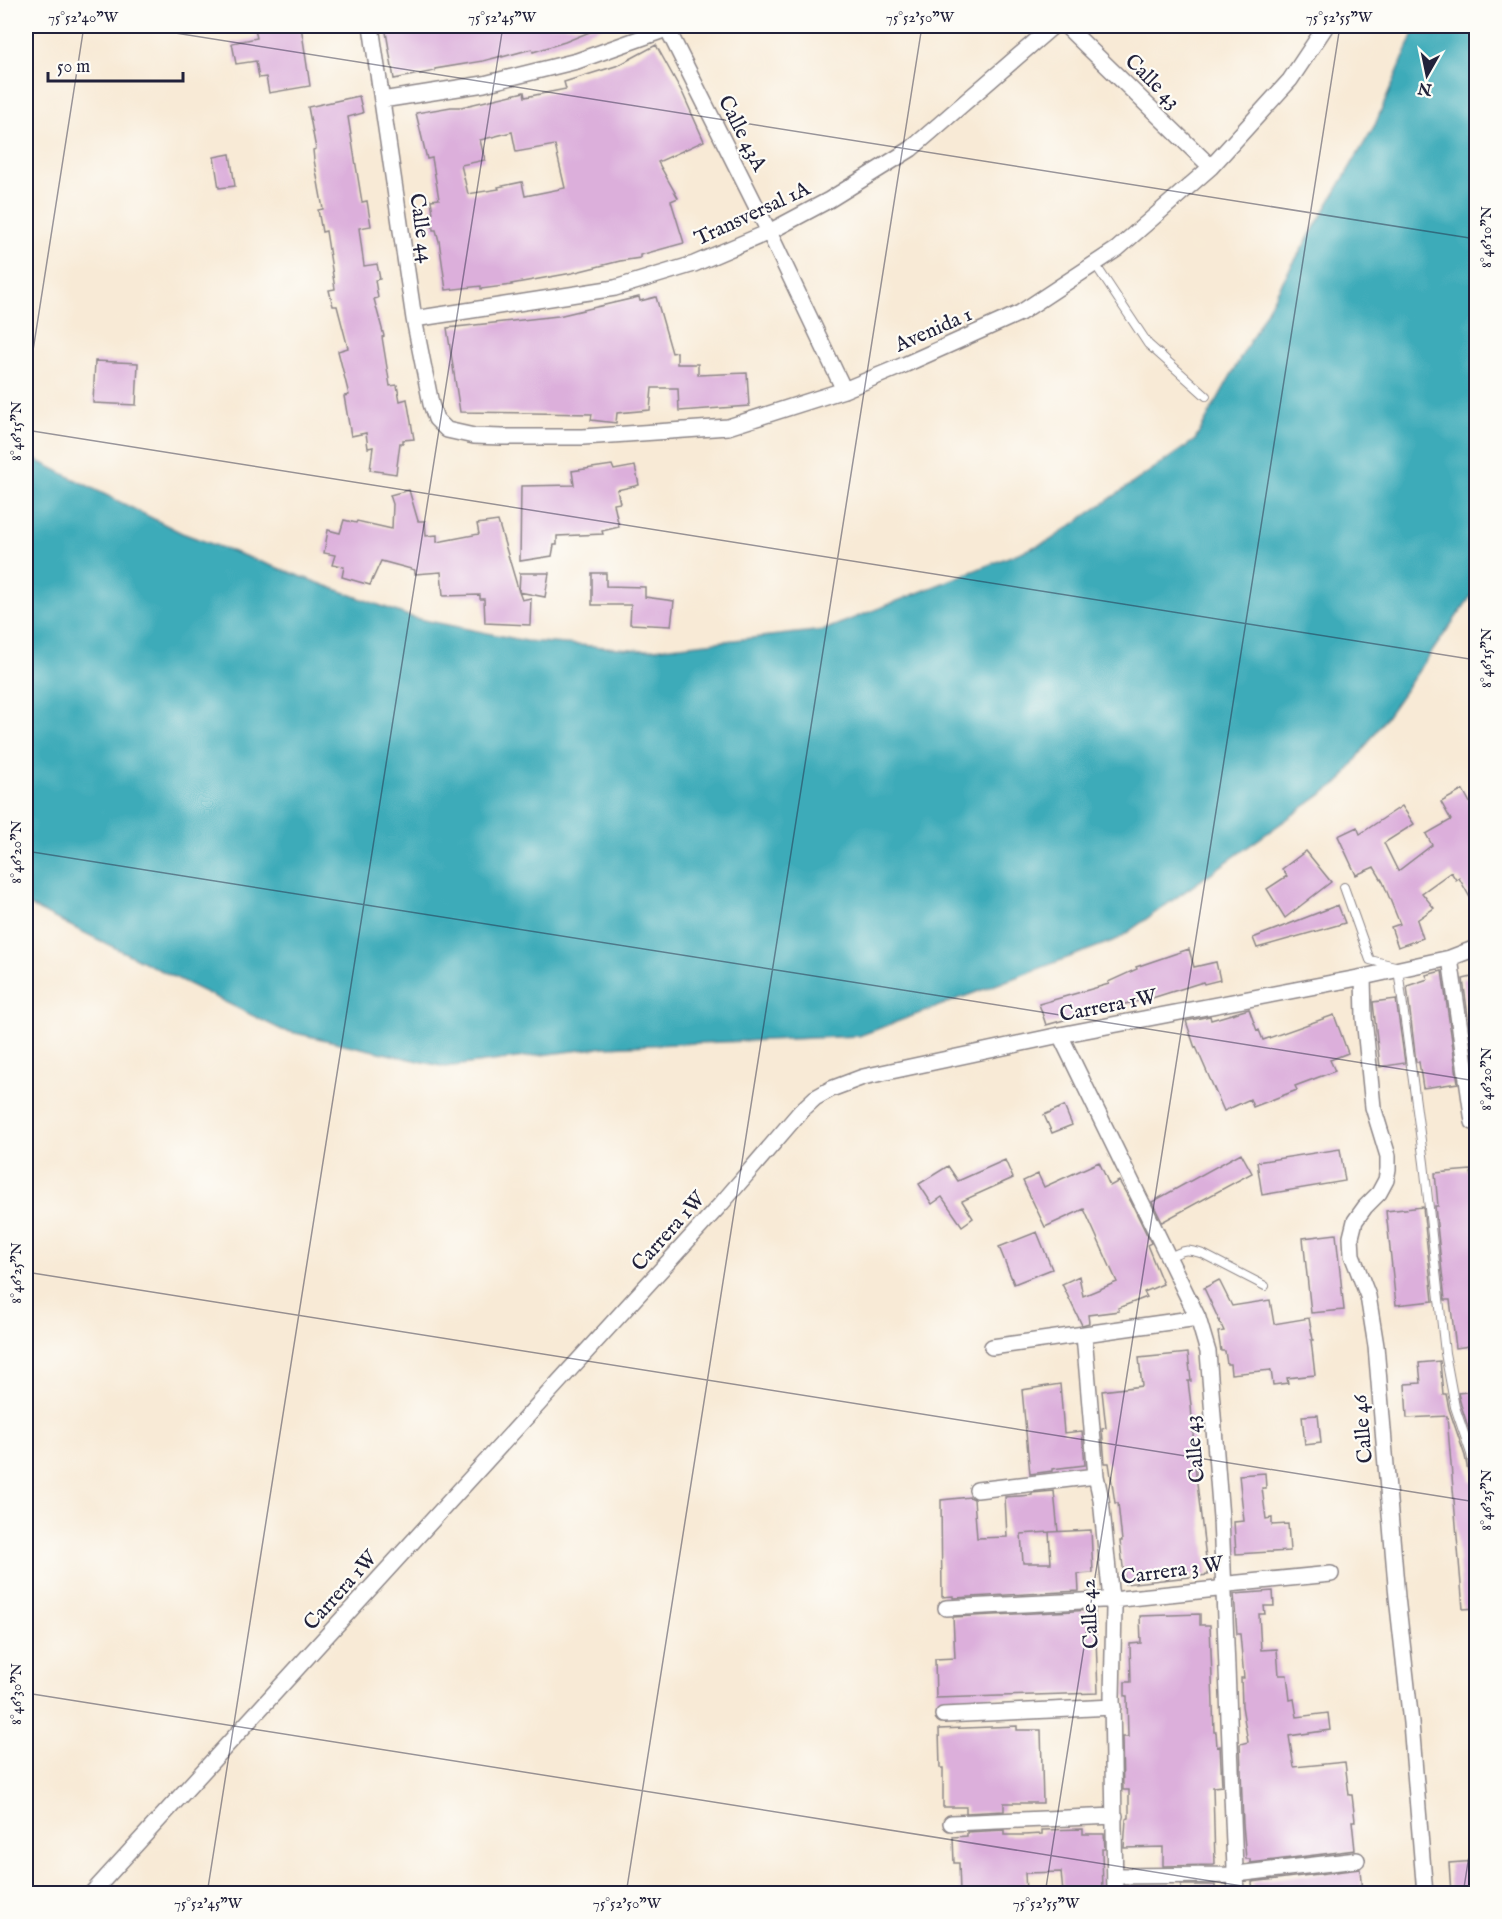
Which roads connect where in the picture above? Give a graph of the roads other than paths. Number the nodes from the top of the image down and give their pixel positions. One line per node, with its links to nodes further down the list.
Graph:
1 (371, 26): 6 (street, Calle 44)
2 (1053, 26): 8 (street, Transversal 1A)
3 (1066, 26): 7 (street, Calle 43)
4 (1326, 26): 7 (street, Avenida 1)
5 (670, 27): 6 (street); 8 (street, Calle 43A)
6 (382, 100): 10 (street, Calle 44)
7 (1210, 167): 9 (street, Avenida 1)
8 (769, 232): 10 (street, Transversal 1A); 11 (street, Calle 43A)
9 (1095, 264): 11 (street, Avenida 1); 12 (lane)
10 (414, 319): 13 (street, Calle 44)
11 (844, 390): 13 (street, Avenida 1)
12 (1206, 396)
13 (447, 430)
14 (1344, 887): 17 (lane)
15 (1476, 948): 16 (street, Carrera 1W)
16 (1450, 958): 17 (street, Carrera 1W); 20 (street)
17 (1401, 968): 18 (street, Carrera 1W); 27 (lane)
18 (1363, 977): 19 (street, Carrera 1W); 43 (street, Calle 46)
19 (1060, 1035): 21 (street, Calle 43); 40 (street, Carrera 1W)
20 (1473, 1122)
21 (1170, 1257): 22 (lane); 23 (street, Calle 43)
22 (1265, 1286)
23 (1198, 1318): 24 (street); 30 (street, Calle 43)
24 (1084, 1335): 25 (street); 26 (street, Calle 42)
25 (992, 1347)
26 (1096, 1476): 28 (street); 31 (street, Calle 42)
27 (1476, 1479)
28 (977, 1490)
29 (1331, 1574): 30 (street, Carrera 3 W)
30 (1223, 1586): 31 (street, Carrera 3 W); 38 (street, Calle 43)
31 (1113, 1599): 32 (street, Carrera 3 W); 33 (street, Calle 42)
32 (946, 1608)
33 (1113, 1707): 34 (street); 35 (street, Calle 42)
34 (943, 1715)
35 (1115, 1816): 36 (street); 39 (street, Calle 42)
36 (951, 1823)
37 (1357, 1860): 38 (street)
38 (1234, 1873): 39 (street); 42 (street, Calle 43)
39 (1116, 1876): 41 (street, Calle 42)
40 (92, 1893)
41 (1115, 1893)
42 (1236, 1893)
43 (1425, 1893)

